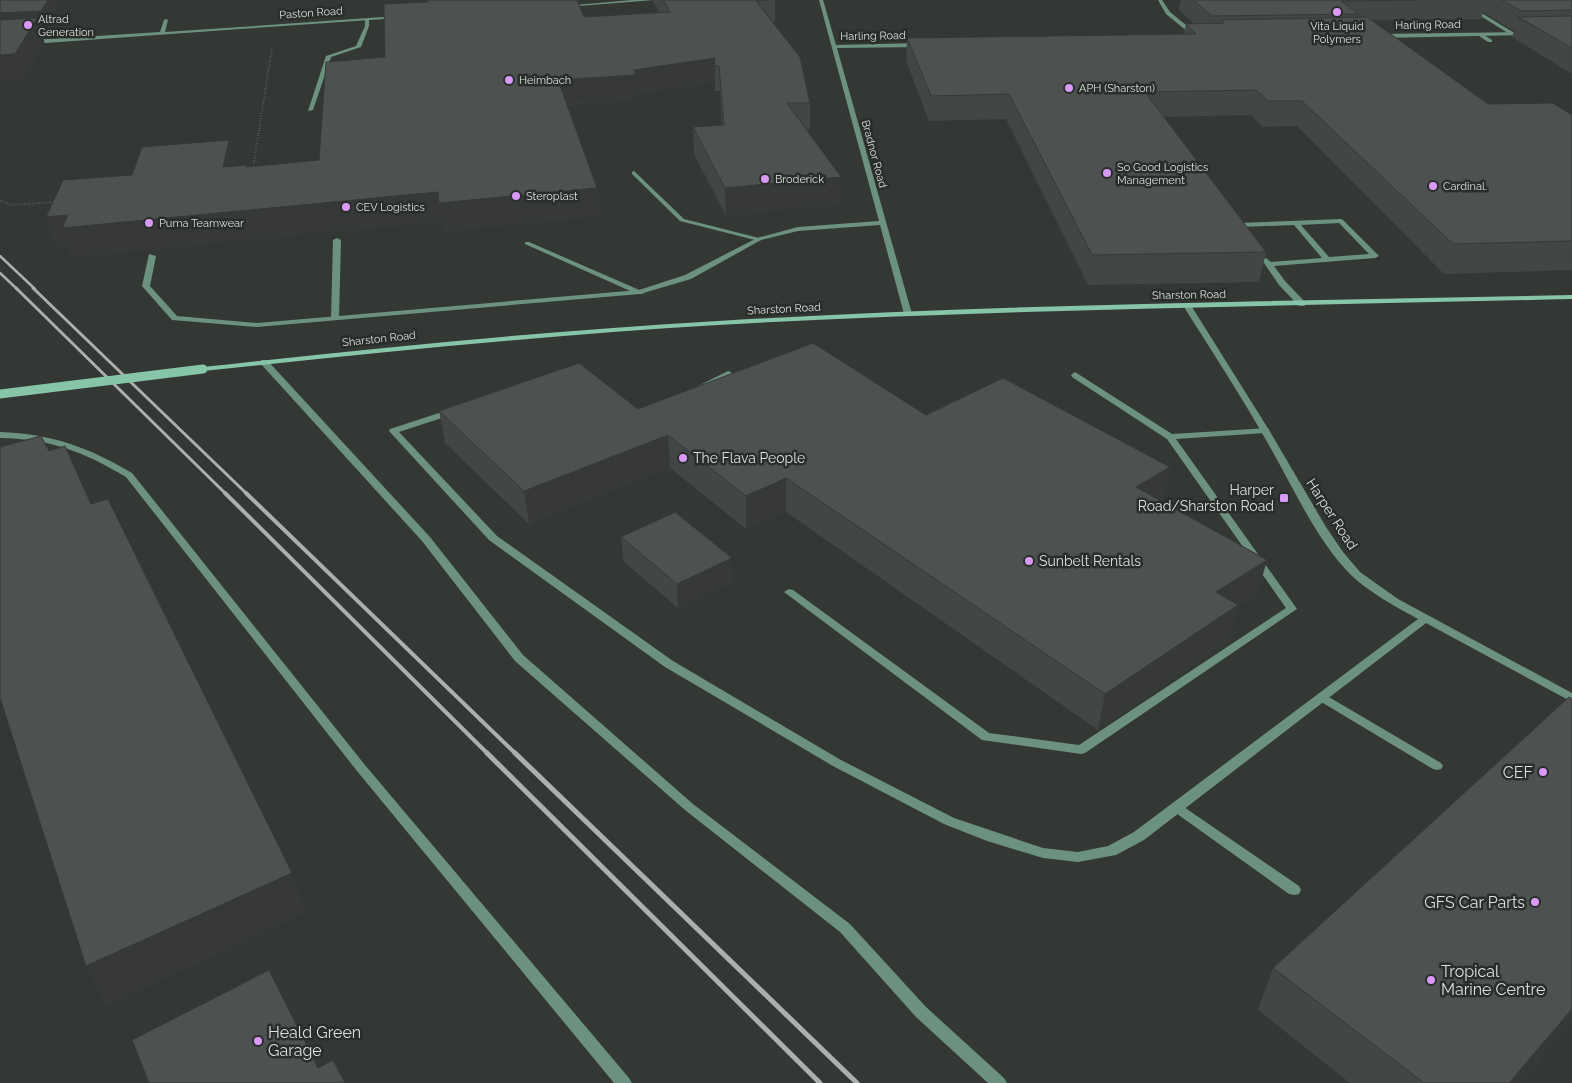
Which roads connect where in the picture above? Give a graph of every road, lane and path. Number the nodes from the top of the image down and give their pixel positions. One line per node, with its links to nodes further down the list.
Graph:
1 (652, 0): 5 (street)
2 (821, 0): 20 (street, Bradnor Road)
3 (1160, 0): 16 (street)
4 (1457, 0): 13 (street)
5 (583, 2): 6 (street)
6 (564, 6)
7 (404, 17): 9 (street, Paston Road)
8 (166, 20): 11 (street)
9 (367, 20): 10 (street, Paston Road); 21 (street)
10 (276, 26): 11 (street, Paston Road); 22 (path)
11 (162, 33): 18 (street, Paston Road)
12 (1480, 34): 13 (street, Harling Road); 15 (street, Harling Road); 17 (street)
13 (1513, 34): 14 (street, Harling Road)
14 (1532, 34)
15 (1374, 36)
16 (1190, 39)
17 (1490, 41)
18 (20, 42)
19 (930, 44): 20 (street, Harling Road)
20 (834, 46): 26 (street, Bradnor Road)
21 (310, 110)
22 (252, 171)
23 (634, 173): 29 (street)
24 (0, 201): 25 (path)
25 (63, 202)
26 (883, 223): 29 (street); 40 (street, Bradnor Road)
27 (1296, 223): 28 (street); 34 (street); 34 (street)
28 (1245, 232)
29 (759, 239): 36 (street)
30 (337, 240): 41 (street)
31 (527, 243): 36 (street)
32 (152, 256): 41 (street)
33 (1263, 256): 35 (street)
34 (1328, 260): 35 (street)
35 (1268, 264): 38 (street)
36 (640, 292): 41 (street)
37 (1572, 297): 38 (main road, Sharston Road)
38 (1302, 304): 39 (main road, Sharston Road)
39 (1188, 306): 40 (main road, Sharston Road); 48 (street, Harper Road)
40 (908, 314): 42 (main road, Sharston Road)
41 (335, 318)
42 (264, 362): 46 (main road, Sharston Road, bridge); 59 (street)
43 (728, 374): 45 (street)
44 (1075, 375): 50 (street)
45 (692, 390)
46 (0, 394)
47 (459, 409): 56 (street)
48 (1265, 430): 50 (street); 52 (street, Harper Road)
49 (0, 435): 58 (street)
50 (1170, 437): 51 (street)
51 (789, 592)
52 (1425, 619): 53 (street); 54 (street, Harper Road)
53 (1322, 697): 55 (street); 56 (street)
54 (1572, 698)
55 (1437, 766)
56 (1177, 808): 57 (street)
57 (1294, 890)
58 (624, 1083)
59 (999, 1083)

